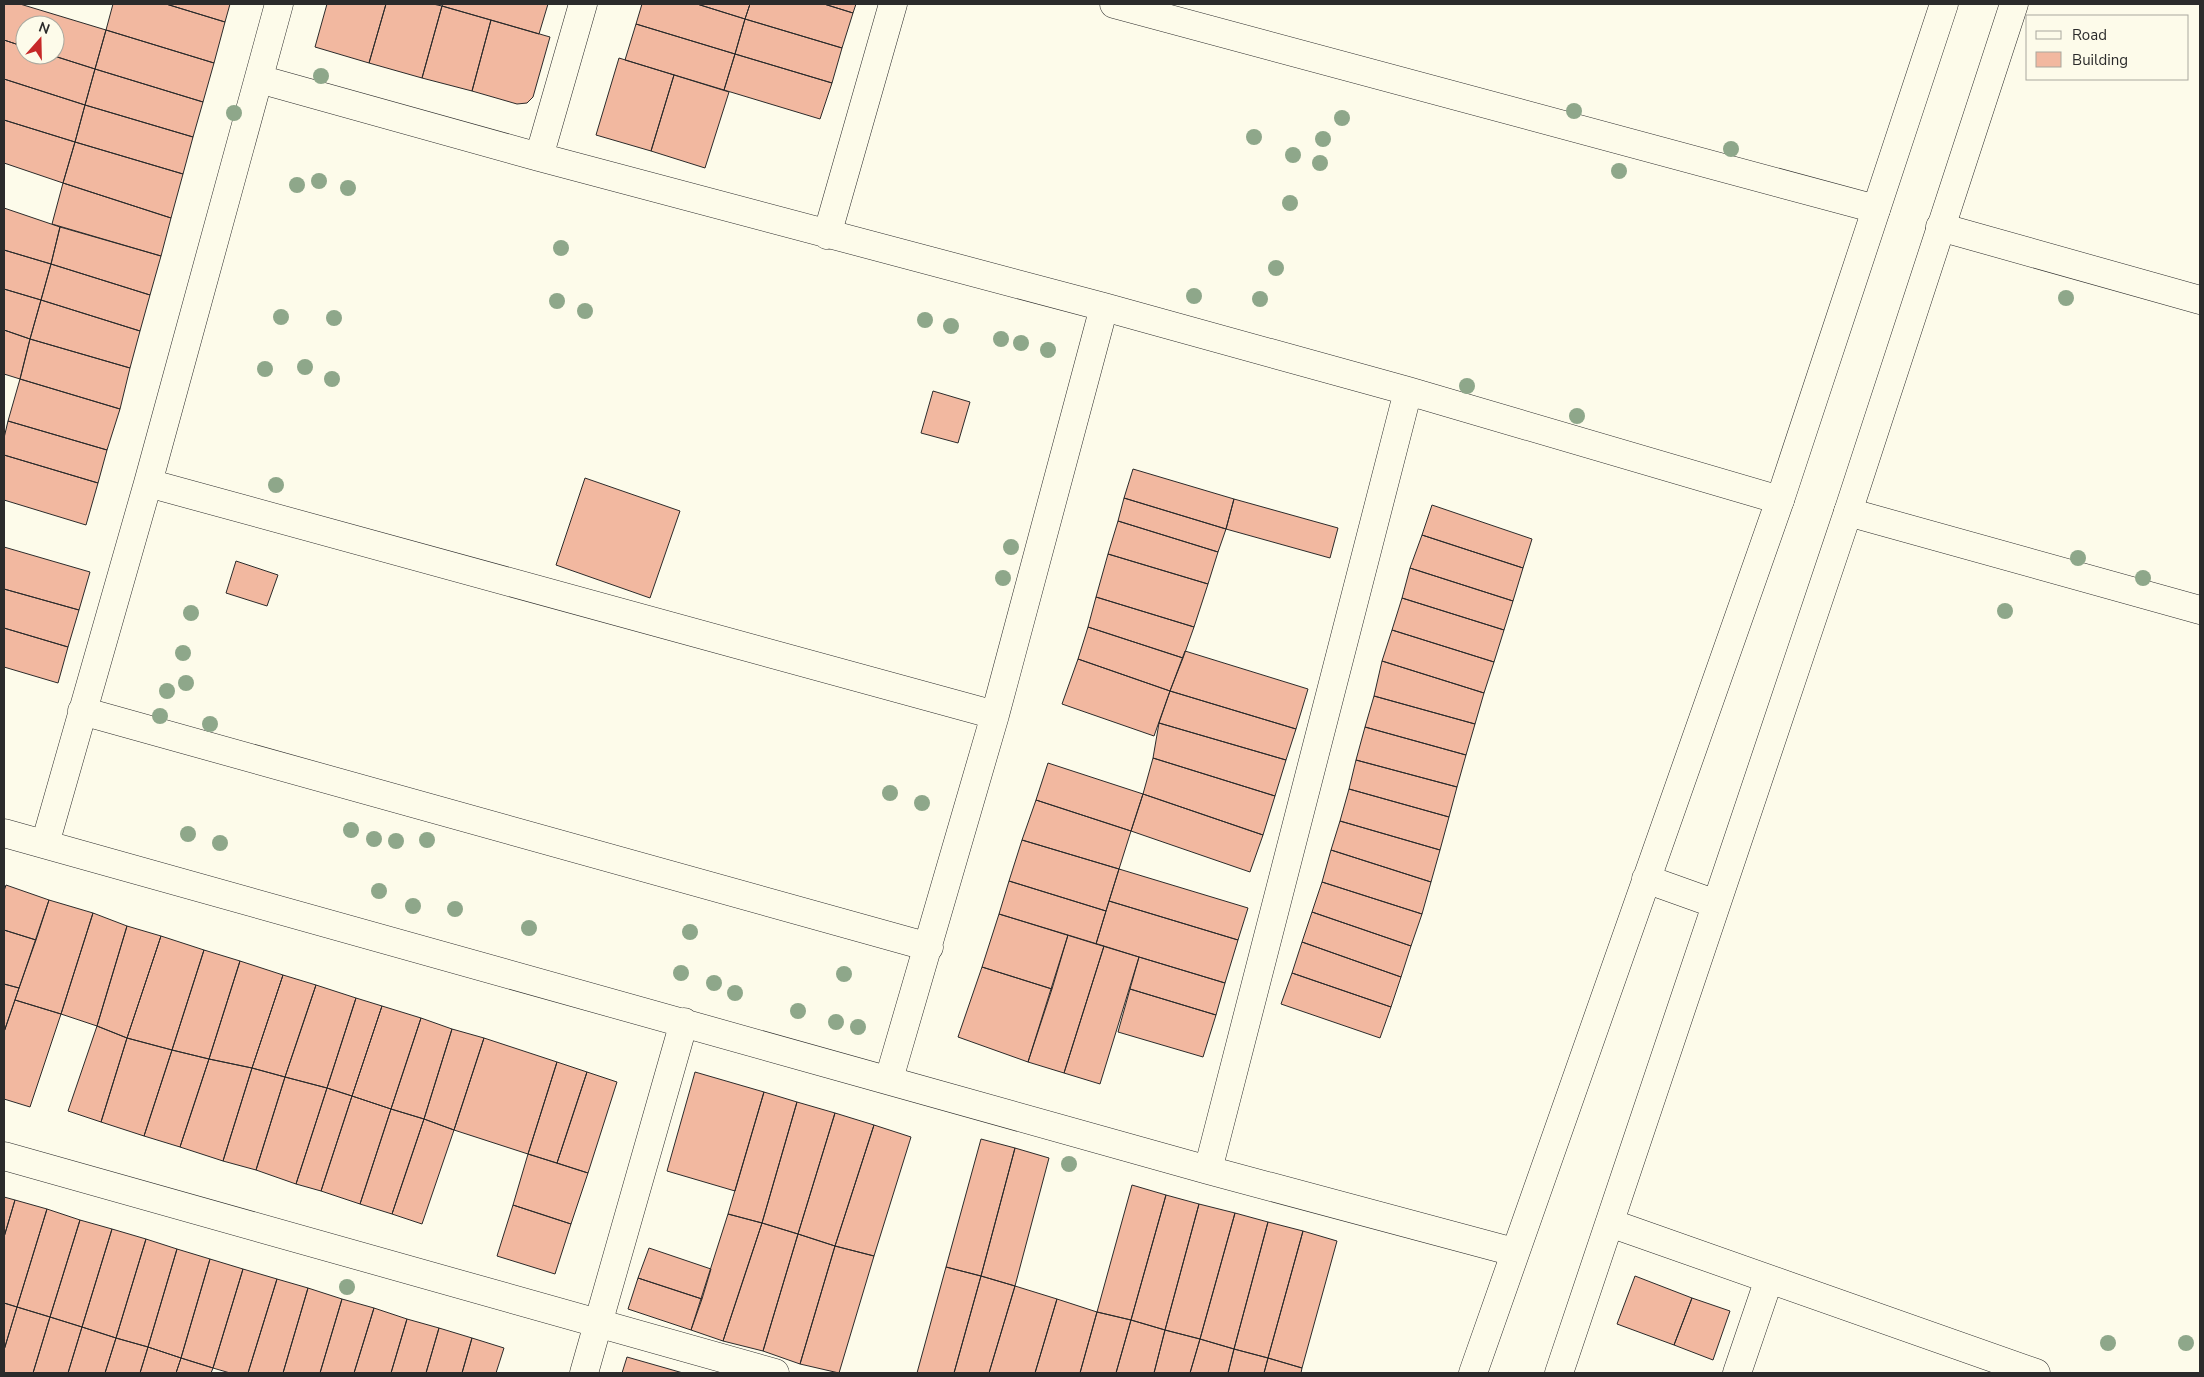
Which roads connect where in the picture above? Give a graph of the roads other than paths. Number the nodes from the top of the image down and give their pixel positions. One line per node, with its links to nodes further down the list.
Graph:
1 (279, 4): 7 (street)
2 (583, 4): 8 (street)
3 (893, 4): 11 (street)
4 (1114, 4): 9 (street)
5 (1944, 4): 9 (street)
6 (2014, 4): 10 (street)
7 (258, 79): 8 (street); 15 (street)
8 (539, 157): 11 (street)
9 (1876, 209): 16 (street)
10 (1940, 227): 12 (street); 17 (street)
11 (827, 235): 13 (street)
12 (2200, 300)
13 (1104, 307): 14 (street); 20 (street)
14 (1408, 391): 16 (street); 29 (street)
15 (148, 483): 19 (street); 20 (street)
16 (1780, 500): 23 (street)
17 (1848, 512): 18 (street); 24 (street)
18 (2200, 610)
19 (82, 711): 22 (street); 25 (street)
20 (995, 715): 25 (street)
21 (4, 833): 22 (street)
22 (44, 844): 26 (street)
23 (1646, 879): 24 (street); 31 (street)
24 (1716, 904): 30 (street)
25 (928, 947): 27 (street)
26 (684, 1022): 27 (street); 33 (street)
27 (889, 1079): 29 (street)
28 (4, 1156): 33 (street)
29 (1208, 1170): 31 (street)
30 (1610, 1223): 32 (street); 37 (street)
31 (1514, 1252): 36 (street)
32 (1769, 1279): 38 (street); 39 (street)
33 (598, 1323): 34 (street); 35 (street)
34 (584, 1373)
35 (775, 1373)
36 (1473, 1373)
37 (1559, 1373)
38 (1737, 1373)
39 (2036, 1373)

